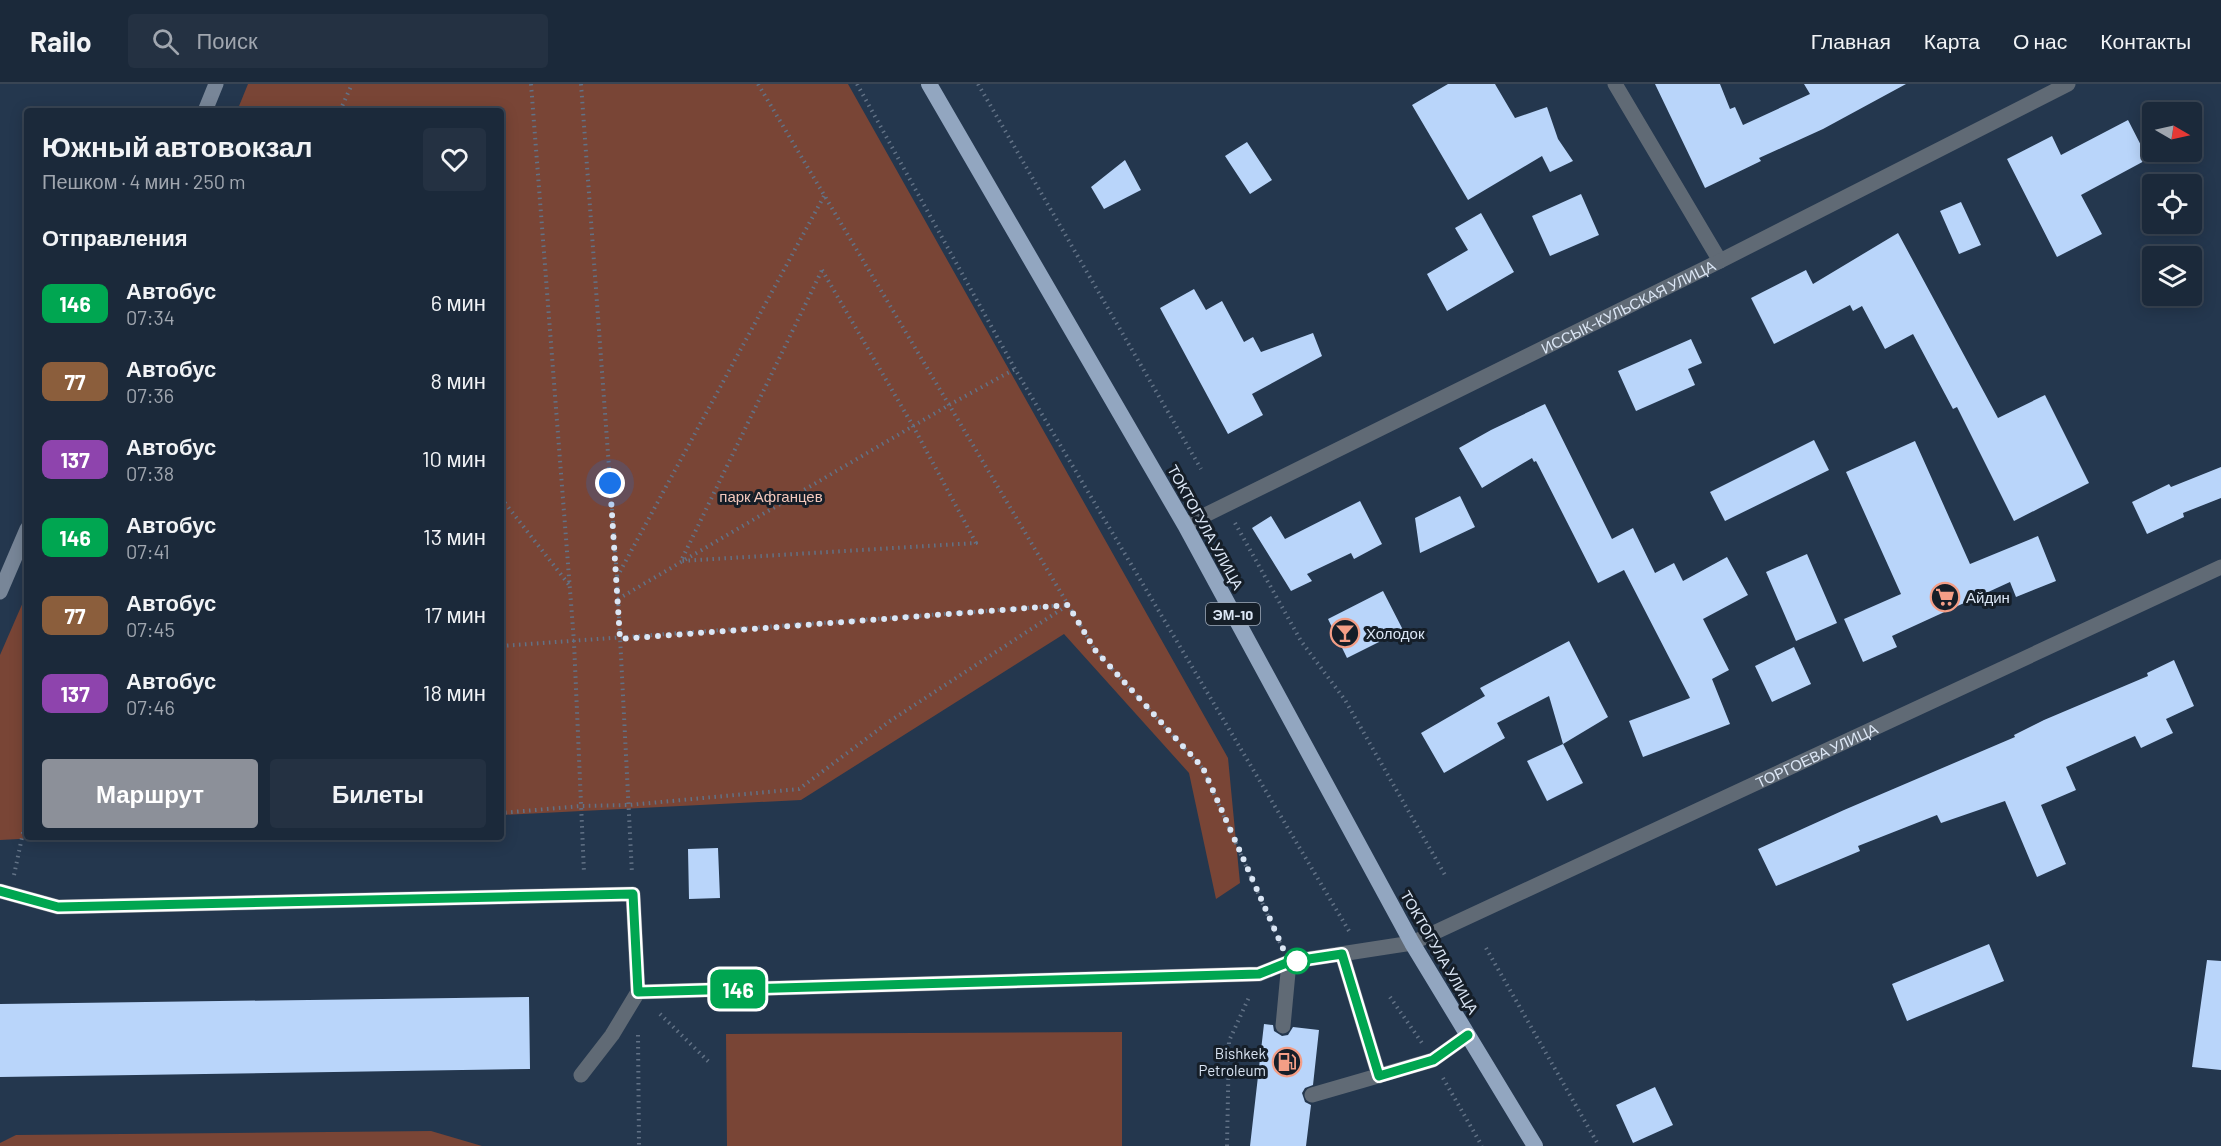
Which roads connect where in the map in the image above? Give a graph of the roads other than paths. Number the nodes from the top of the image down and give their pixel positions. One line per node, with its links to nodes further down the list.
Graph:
1 (216, 84): 5 (main road)
2 (929, 84): 7 (highway, ТОКТОГУЛА УЛИЦА / ЭМ-10)
3 (1615, 84): 6 (street)
4 (2068, 84): 6 (street, ИССЫК-КУЛЬСКАЯ УЛИЦА)
5 (206, 108)
6 (1720, 261): 7 (street, ИССЫК-КУЛЬСКАЯ УЛИЦА)
7 (1185, 525): 12 (highway, ТОКТОГУЛА УЛИЦА / ЭМ-10)
8 (24, 536): 10 (main road)
9 (2221, 567): 12 (street, ТОРГОЕВА УЛИЦА)
10 (0, 592)
11 (5, 892): 15 (street)
12 (1412, 943): 13 (street, ТОРГОЕВА УЛИЦА); 17 (highway, ТОКТОГУЛА УЛИЦА / ЭМ-10)
13 (1342, 954): 14 (street, ТОРГОЕВА УЛИЦА); 19 (street)
14 (1289, 962): 15 (street, ТОРГОЕВА УЛИЦА); 16 (street)
15 (638, 992): 18 (street)
16 (1283, 1026)
17 (1468, 1035): 19 (street); 21 (highway, ТОКТОГУЛА УЛИЦА / ЭМ-10)
18 (581, 1075)
19 (1379, 1076): 20 (street)
20 (1312, 1095)
21 (1535, 1146)

